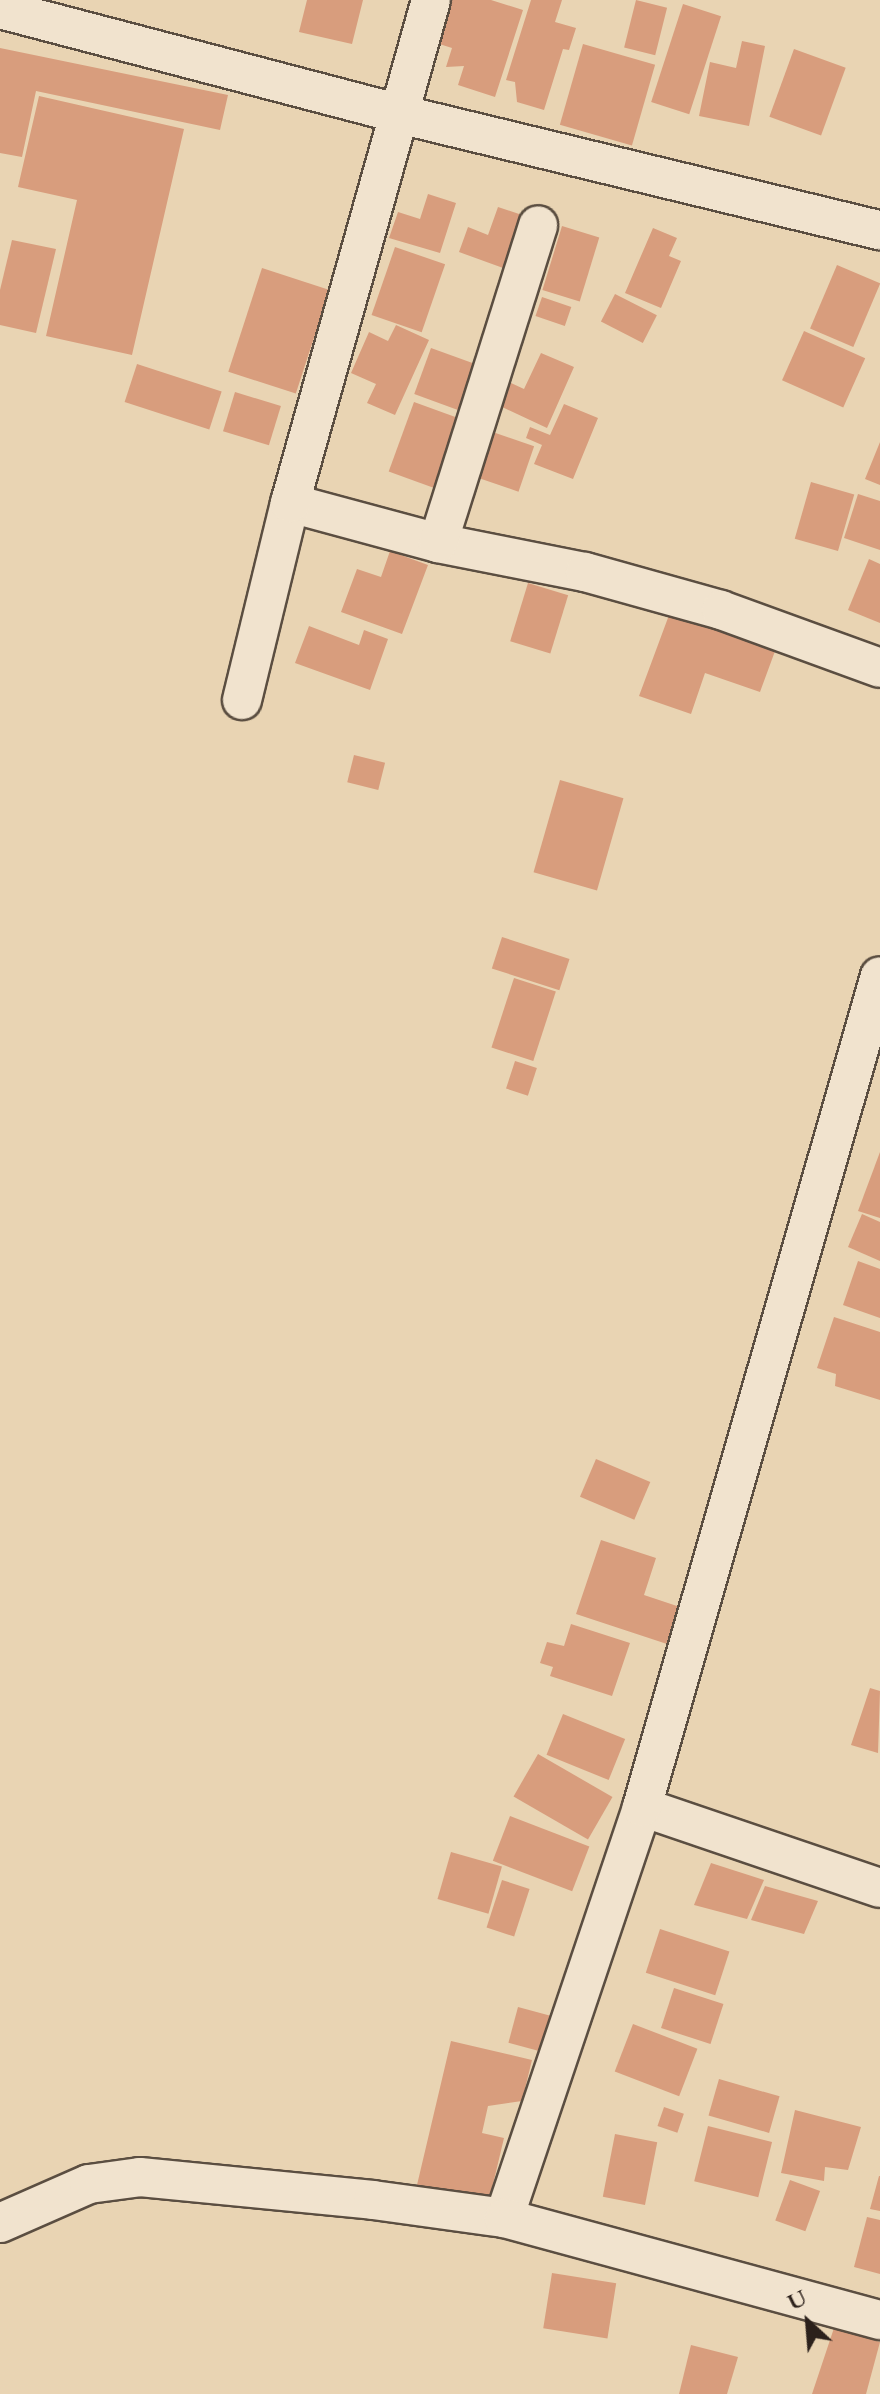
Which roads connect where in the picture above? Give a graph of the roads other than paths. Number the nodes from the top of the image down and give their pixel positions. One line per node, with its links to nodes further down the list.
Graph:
1 (431, 0): 3 (street)
2 (0, 9): 3 (street)
3 (399, 114): 5 (street); 6 (street)
4 (538, 225): 7 (street)
5 (880, 230)
6 (290, 503): 7 (street); 9 (street)
7 (438, 543): 8 (street)
8 (880, 668)
9 (242, 700)
10 (880, 976): 11 (street)
11 (868, 1075): 12 (street)
12 (642, 1807): 13 (street); 14 (street)
13 (880, 1888)
14 (504, 2218): 15 (street); 16 (street)
15 (0, 2223)
16 (880, 2320)

